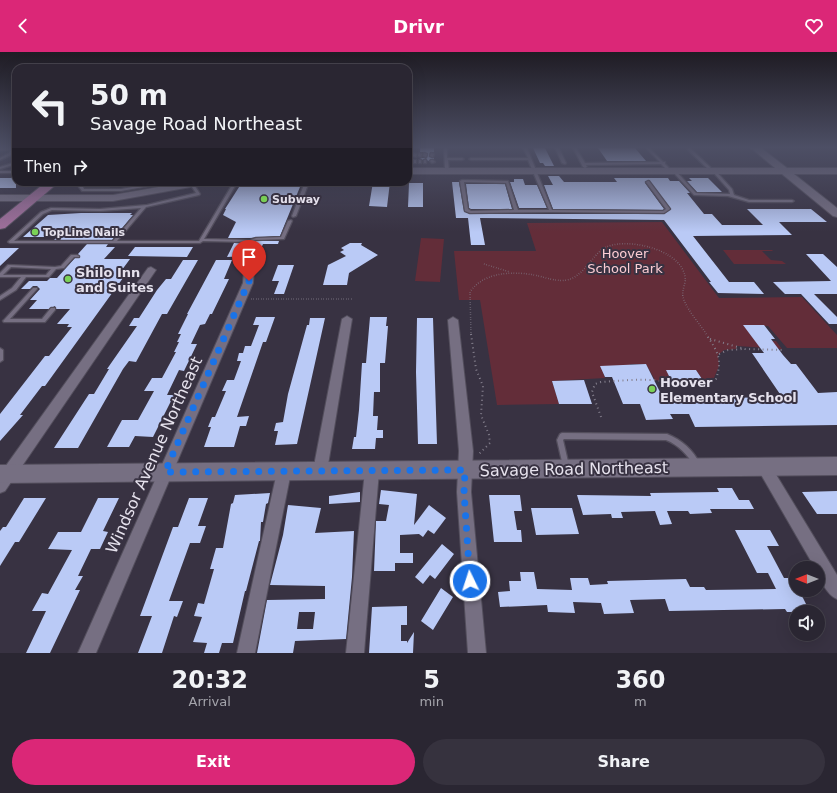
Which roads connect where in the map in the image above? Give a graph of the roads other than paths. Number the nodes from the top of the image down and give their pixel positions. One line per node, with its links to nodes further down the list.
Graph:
1 (537, 176): 18 (lane)
2 (678, 176): 13 (lane)
3 (718, 176): 13 (lane)
4 (790, 176): 20 (main road)
5 (648, 182): 18 (lane)
6 (48, 186): 15 (main road)
7 (82, 186): 8 (lane)
8 (147, 186)
9 (181, 186): 15 (main road)
10 (196, 186): 17 (lane)
11 (233, 186): 24 (lane)
12 (305, 186): 21 (lane)
13 (729, 196): 16 (lane)
14 (0, 198): 15 (main road)
15 (32, 198): 23 (main road)
16 (792, 201)
17 (144, 207): 25 (lane); 25 (lane)
18 (551, 211): 19 (lane)
19 (516, 212): 19 (lane)
20 (837, 214)
21 (294, 216)
22 (290, 221): 24 (lane)
23 (0, 225)
24 (201, 240): 25 (lane)
25 (114, 242)
26 (77, 256): 27 (lane)
27 (55, 268): 30 (lane); 32 (lane)
28 (151, 270): 50 (street)
29 (249, 270): 48 (street, Windsor Avenue Northeast)
30 (0, 276): 31 (lane)
31 (25, 276): 32 (lane); 35 (lane)
32 (47, 276): 33 (lane)
33 (42, 281)
34 (35, 289): 36 (lane)
35 (0, 298)
36 (53, 309)
37 (347, 318): 46 (street)
38 (453, 320): 41 (street)
39 (0, 350): 40 (lane)
40 (0, 360)
41 (471, 463): 45 (main road, Savage Road Northeast); 47 (main road, Savage Road Northeast); 55 (street)
42 (837, 466): 43 (main road, Savage Road Northeast)
43 (764, 467): 44 (main road, Savage Road Northeast); 51 (street)
44 (699, 468): 45 (main road, Savage Road Northeast); 45 (lane)
45 (567, 469)
46 (320, 470): 47 (main road, Savage Road Northeast); 49 (main road, Savage Road Northeast)
47 (372, 471): 54 (street)
48 (165, 472): 49 (main road, Savage Road Northeast); 50 (main road, Savage Road Northeast); 52 (street, Windsor Avenue Northeast)
49 (284, 472): 53 (street)
50 (3, 478)
51 (837, 591)
52 (87, 653)
53 (246, 653)
54 (356, 653)
55 (477, 653)

